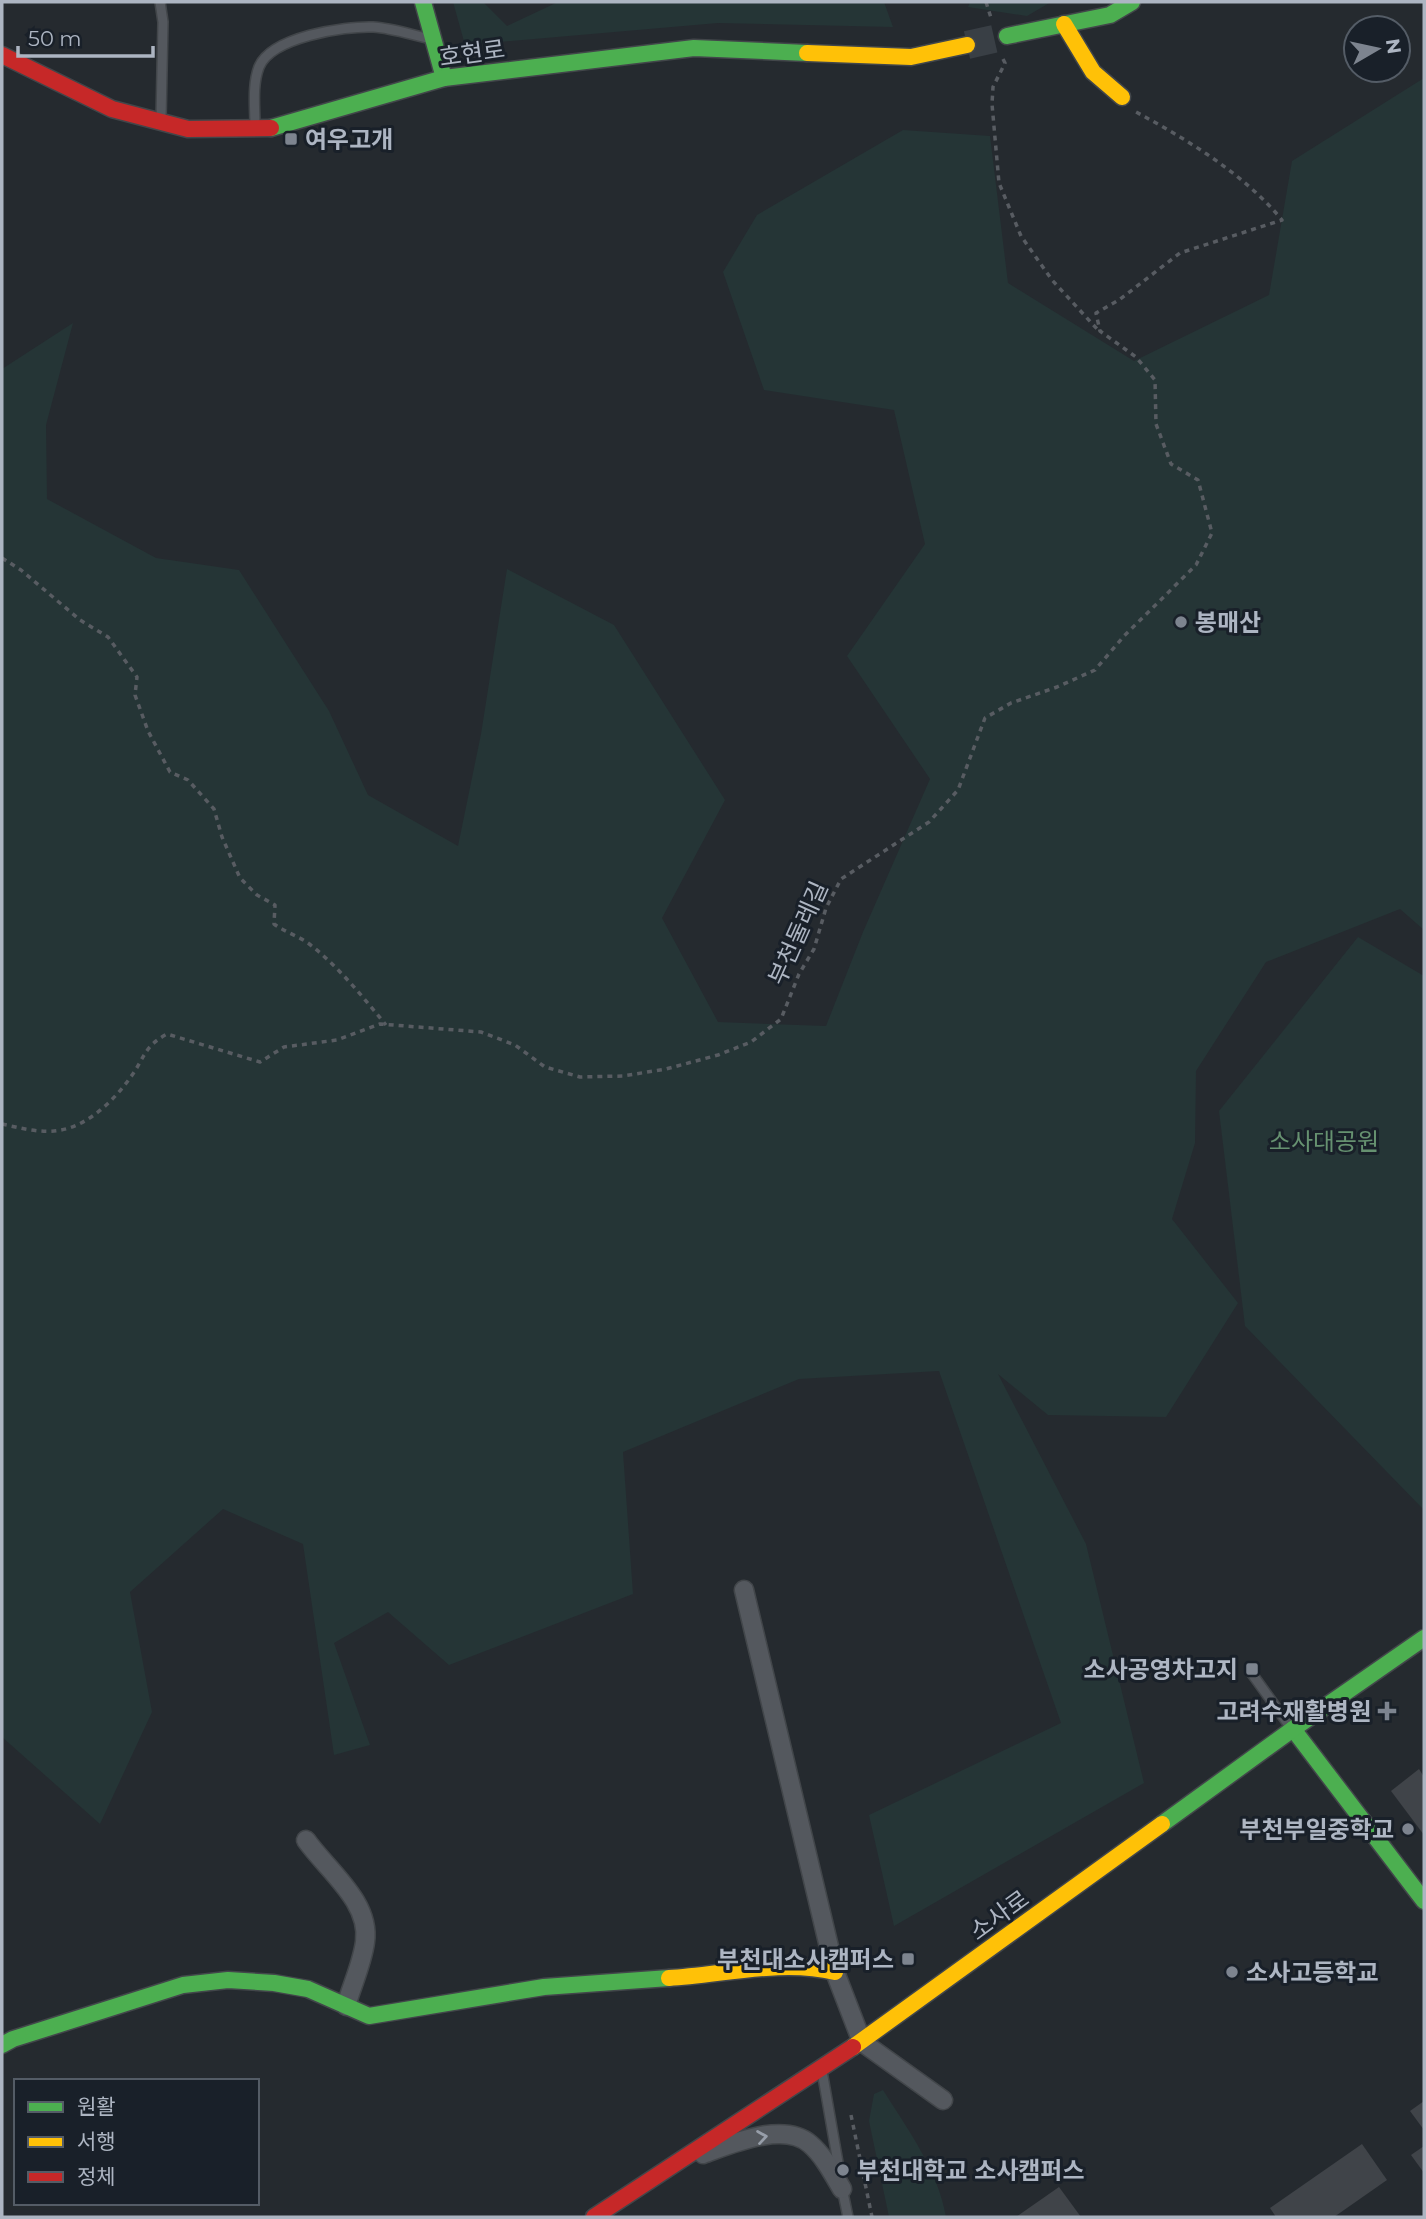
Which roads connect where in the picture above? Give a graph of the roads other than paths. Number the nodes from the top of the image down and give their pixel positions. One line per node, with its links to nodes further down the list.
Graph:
1 (160, 2): 11 (lane)
2 (424, 2): 5 (street)
3 (1132, 2): 4 (street)
4 (1065, 24): 6 (street); 10 (street)
5 (434, 40): 9 (street); 12 (lane)
6 (1004, 44)
7 (967, 45): 9 (street, 호현로)
8 (2, 55): 11 (street, 호현로)
9 (444, 78): 12 (street, 호현로)
10 (1122, 97)
11 (160, 122): 12 (street, 호현로)
12 (255, 128)
13 (744, 1590): 19 (street)
14 (1424, 1638): 16 (street, 소사로)
15 (1250, 1671): 16 (lane)
16 (1293, 1730): 18 (street); 21 (street, 소사로)
17 (306, 1840): 20 (street)
18 (1424, 1901)
19 (835, 1972): 20 (street); 21 (street)
20 (346, 2006): 22 (street)
21 (862, 2042): 23 (street, 소사로); 24 (street)
22 (2, 2045)
23 (821, 2069): 25 (street, 소사로); 26 (lane)
24 (943, 2100)
25 (674, 2165): 26 (street, one-way to 26); 27 (street, 소사로)
26 (842, 2189): 28 (lane)
27 (593, 2217)
28 (848, 2217)

